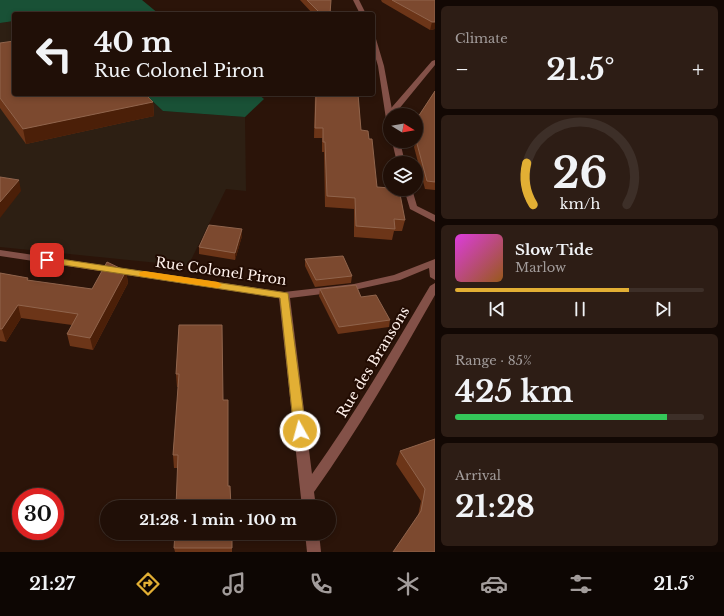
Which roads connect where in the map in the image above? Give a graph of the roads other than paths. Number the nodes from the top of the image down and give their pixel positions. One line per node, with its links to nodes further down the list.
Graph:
1 (356, 0): 2 (street)
2 (362, 12)
3 (375, 46): 5 (street)
4 (434, 62): 6 (street)
5 (388, 108)
6 (398, 108)
7 (410, 196): 8 (street)
8 (435, 219)
9 (0, 253): 13 (street, Rue Colonel Piron)
10 (434, 263): 11 (street); 13 (street, Rue Colonel Piron)
11 (435, 277)
12 (435, 286): 14 (street, Rue des Bransons)
13 (284, 295): 14 (street)
14 (307, 491): 15 (street)
15 (308, 500)
16 (313, 540): 17 (street)
17 (314, 552)

